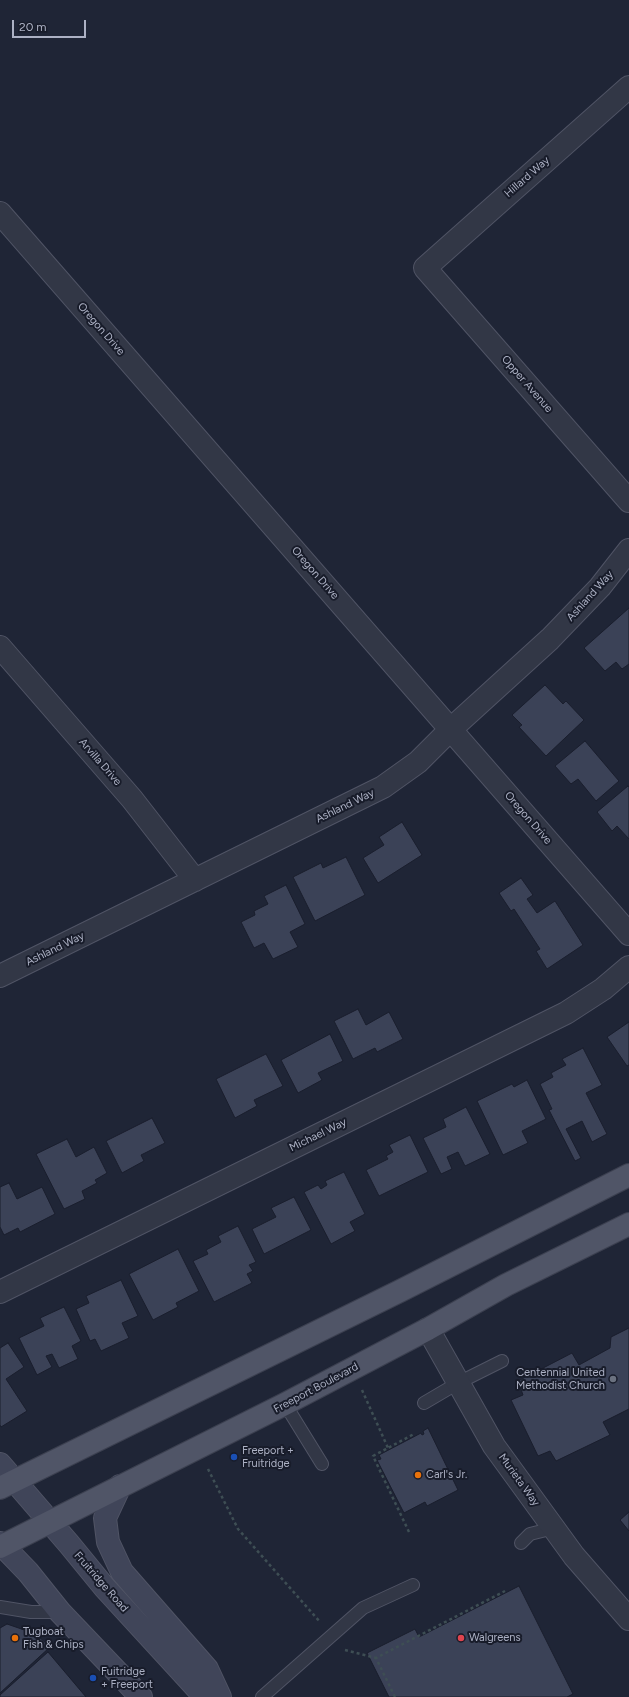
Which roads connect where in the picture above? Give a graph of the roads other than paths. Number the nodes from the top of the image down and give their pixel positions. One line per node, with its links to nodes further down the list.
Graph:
1 (629, 87): 3 (street, Hillard Way)
2 (0, 213): 7 (street, Oregon Drive)
3 (425, 268): 4 (street, Opper Avenue)
4 (629, 500)
5 (629, 550): 7 (street, Ashland Way)
6 (0, 647): 8 (street, Arvilla Drive)
7 (451, 729): 8 (street, Ashland Way); 9 (street, Oregon Drive)
8 (195, 880): 11 (street, Ashland Way)
9 (629, 934)
10 (629, 967): 14 (street, Michael Way)
11 (0, 976)
12 (629, 1175): 22 (main road)
13 (629, 1224): 15 (main road, Freeport Boulevard)
14 (0, 1292)
15 (428, 1329): 17 (street, Murieta Way); 19 (main road, Freeport Boulevard)
16 (502, 1361): 17 (lane)
17 (458, 1383): 18 (lane); 25 (street, Murieta Way)
18 (424, 1403)
19 (285, 1404): 21 (lane); 23 (main road, Freeport Boulevard)
20 (0, 1464): 22 (main road, Fruitridge Road)
21 (322, 1464)
22 (7, 1484): 24 (main road, Fruitridge Road)
23 (120, 1486): 24 (main road, Freeport Boulevard); 34 (main road)
24 (49, 1522): 27 (main road, Freeport Boulevard); 33 (main road, Fruitridge Road)
25 (554, 1528): 26 (lane); 31 (street, Murieta Way)
26 (521, 1543)
27 (1, 1545): 30 (main road)
28 (412, 1585): 35 (lane)
29 (0, 1607): 30 (lane)
30 (60, 1612): 32 (main road)
31 (629, 1619)
32 (141, 1697)
33 (205, 1697)
34 (220, 1697)
35 (262, 1697)

